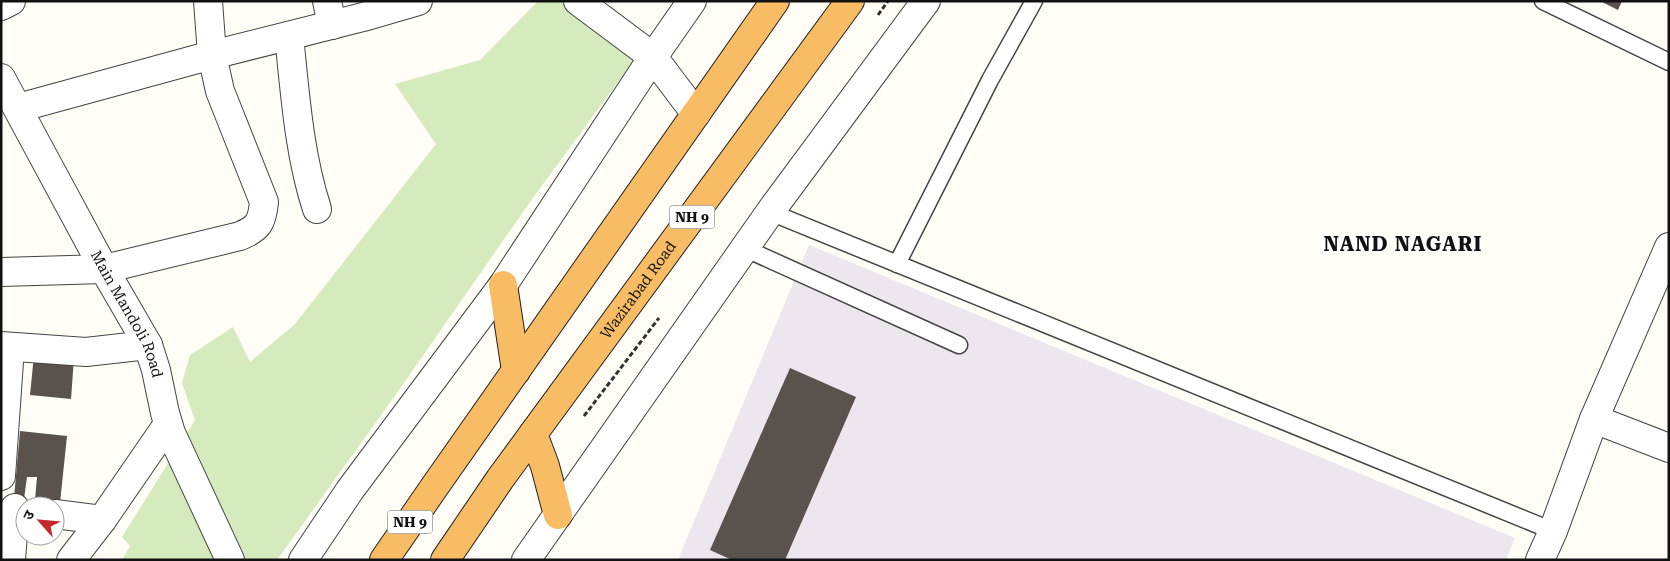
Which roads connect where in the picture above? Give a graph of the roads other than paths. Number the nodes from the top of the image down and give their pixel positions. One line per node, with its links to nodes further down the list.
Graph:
1 (11, 1): 11 (street)
2 (208, 1): 14 (street)
3 (418, 1): 12 (street)
4 (578, 1): 15 (street)
5 (692, 1): 15 (street)
6 (775, 1): 19 (highway, NH 9)
7 (850, 1): 34 (highway, Wazirabad Road / NH 9)
8 (926, 1): 21 (street)
9 (1034, 1): 24 (lane)
10 (1543, 1): 16 (lane)
11 (1, 6)
12 (330, 13): 13 (street)
13 (289, 36): 14 (street); 20 (street)
14 (212, 55): 18 (street); 25 (street)
15 (653, 56): 19 (street); 27 (street)
16 (1669, 62)
17 (1, 78): 18 (street, Main Mandoli Road)
18 (18, 108): 25 (street, Main Mandoli Road)
19 (696, 114): 31 (highway, NH 9)
20 (317, 209)
21 (770, 212): 23 (street); 24 (lane)
22 (1669, 247): 32 (street)
23 (744, 248): 29 (lane); 39 (street)
24 (897, 264): 41 (lane)
25 (104, 268): 26 (street); 28 (street, Main Mandoli Road)
26 (1, 272)
27 (503, 285): 31 (highway); 46 (street)
28 (148, 345): 30 (street); 33 (street, Main Mandoli Road)
29 (959, 346)
30 (6, 347): 36 (street)
31 (516, 370): 42 (highway, NH 9)
32 (1594, 419): 35 (street); 41 (street)
33 (168, 424): 40 (street); 45 (street, Main Mandoli Road)
34 (533, 434): 39 (highway); 47 (highway, NH 9)
35 (1669, 448)
36 (1, 476)
37 (14, 507): 43 (street)
38 (65, 515): 40 (street)
39 (558, 515): 48 (street)
40 (102, 520): 44 (street)
41 (1552, 531): 49 (street)
42 (385, 559)
43 (11, 560)
44 (71, 560)
45 (230, 560)
46 (303, 560)
47 (445, 560)
48 (526, 560)
49 (1540, 560)

